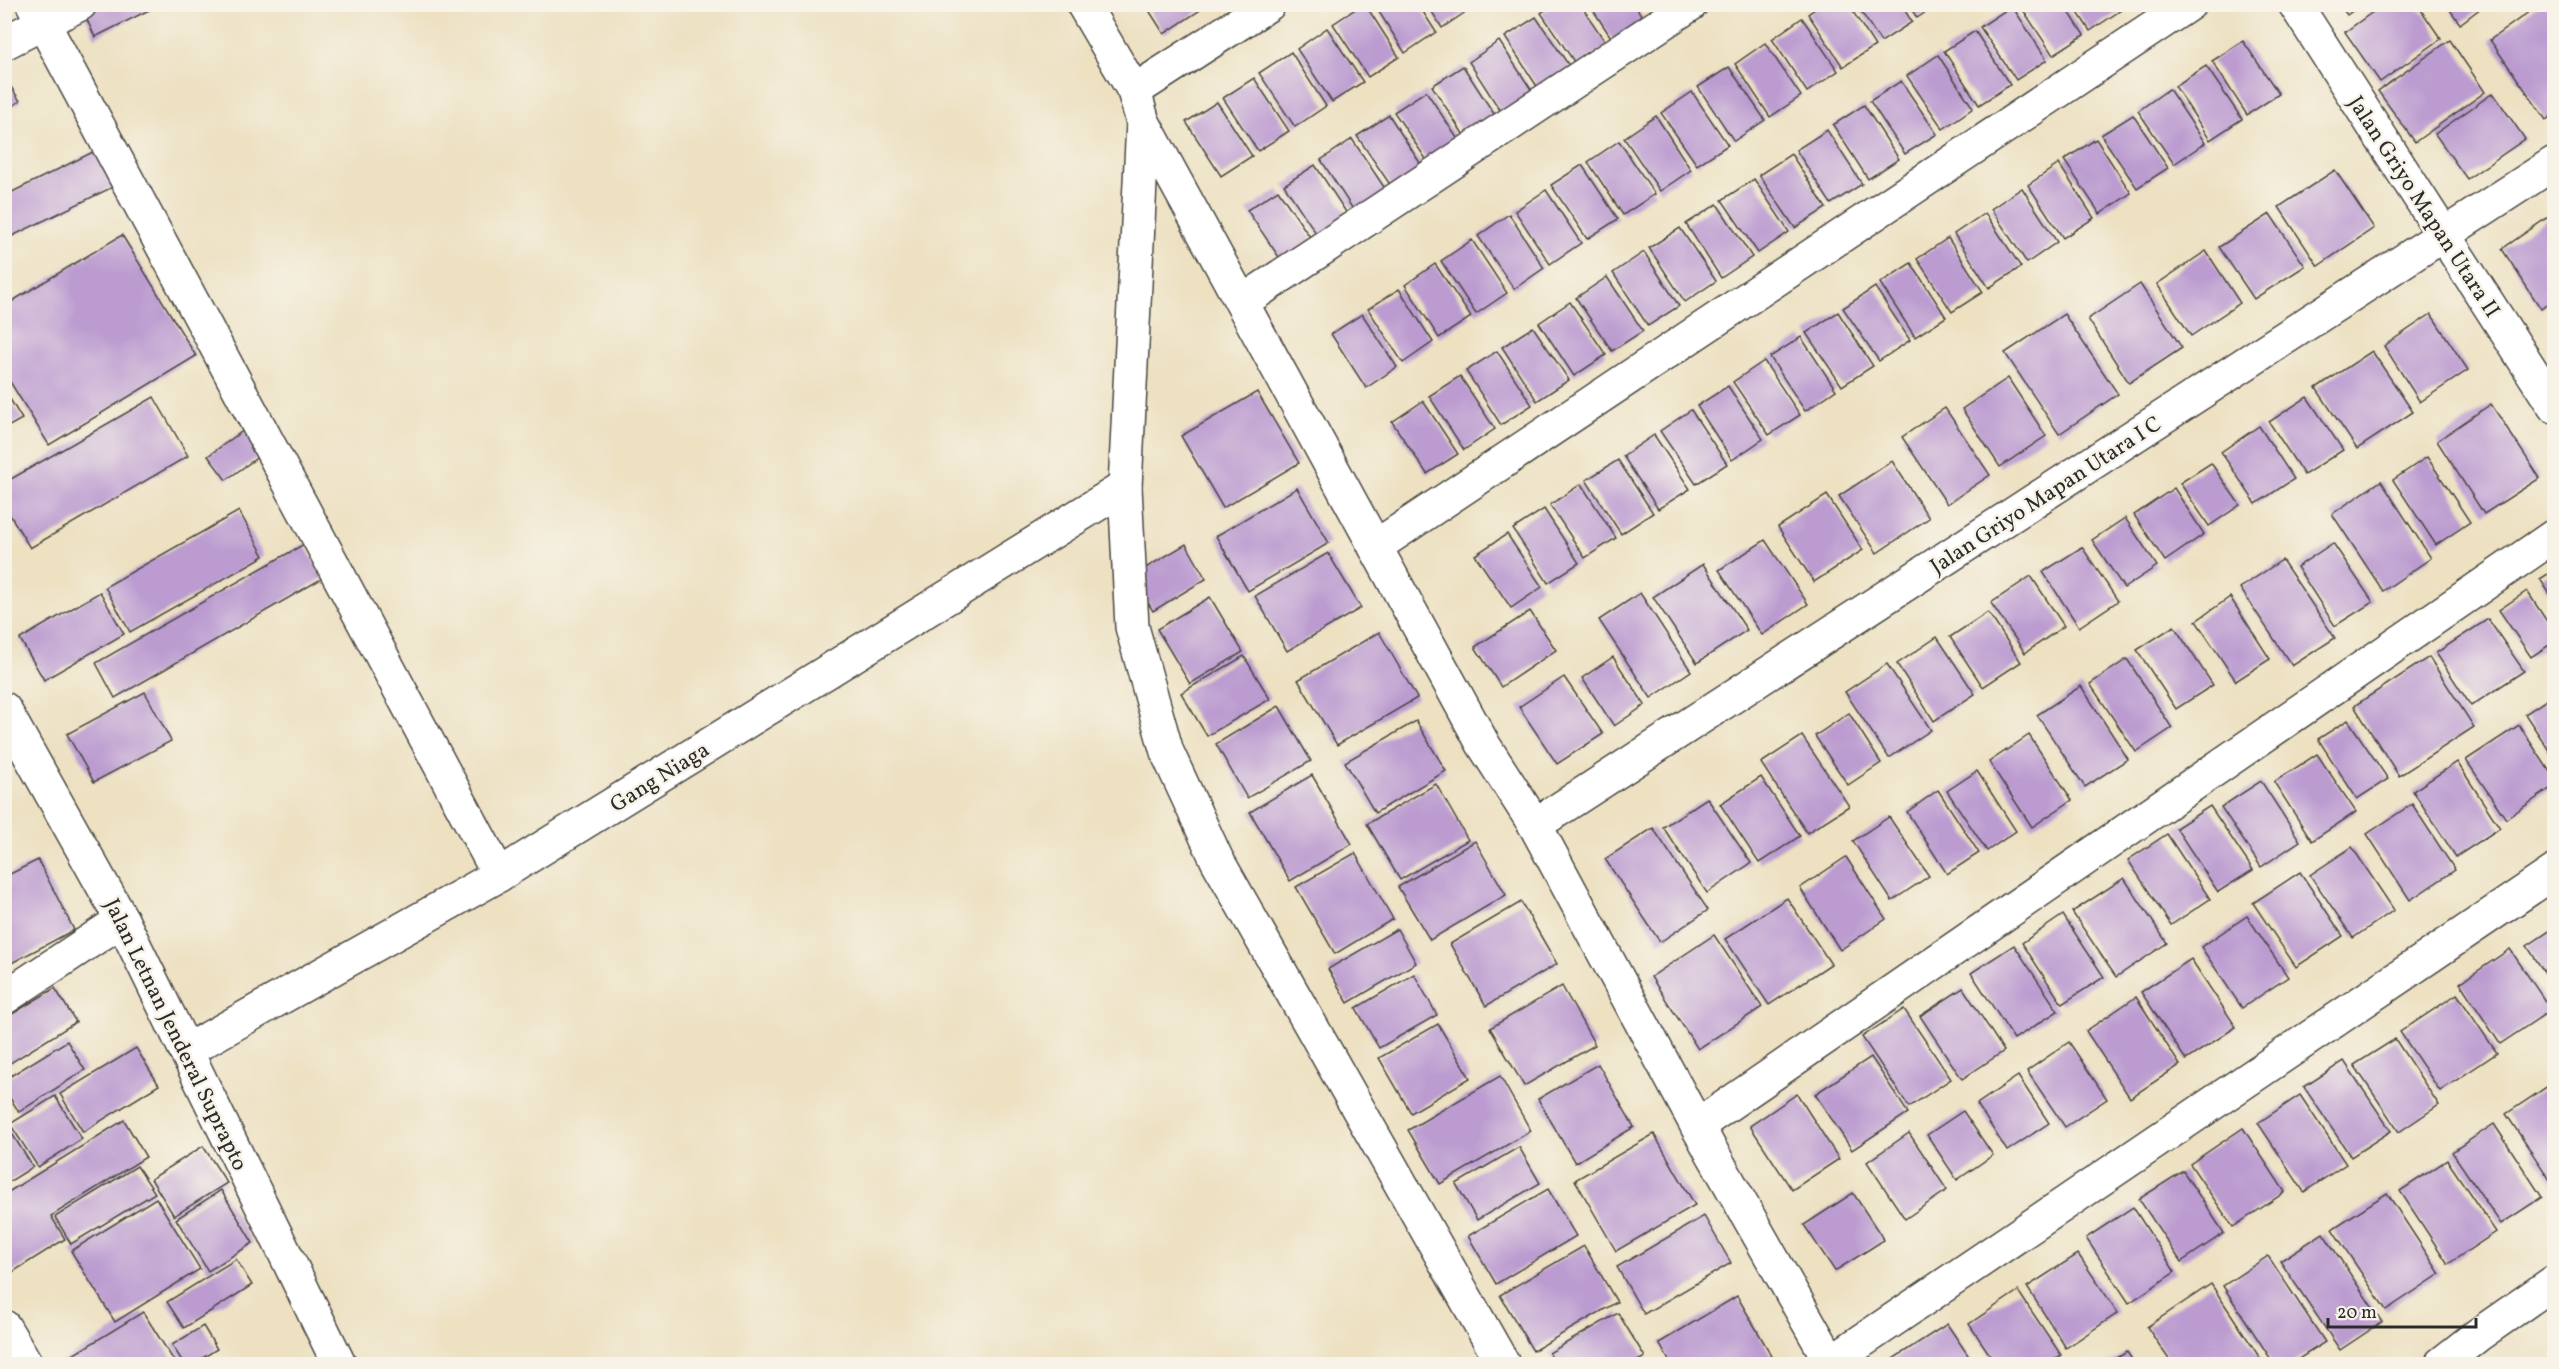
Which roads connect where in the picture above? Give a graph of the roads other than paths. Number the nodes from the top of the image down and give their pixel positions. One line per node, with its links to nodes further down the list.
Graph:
1 (80, 4): 7 (street)
2 (1083, 4): 9 (street)
3 (1269, 4): 9 (street)
4 (1691, 4): 12 (street)
5 (2188, 4): 16 (street)
6 (2295, 4): 11 (street, Jalan Griyo Mapan Utara II)
7 (38, 14): 8 (street); 20 (street)
8 (4, 43)
9 (1139, 106): 12 (street); 14 (street)
10 (2554, 163): 11 (street, Jalan Griyo Mapan Utara I C)
11 (2444, 235): 13 (street, Jalan Griyo Mapan Utara II); 18 (street, Jalan Griyo Mapan Utara I C)
12 (1242, 302): 16 (street)
13 (2554, 406)
14 (1125, 487): 20 (street, Gang Niaga); 30 (street)
15 (2554, 536): 24 (street)
16 (1376, 548): 18 (street)
17 (4, 709): 21 (street, Jalan Letnan Jenderal Suprapto)
18 (1535, 825): 24 (street)
19 (2554, 872): 27 (street)
20 (499, 875): 23 (street, Gang Niaga)
21 (122, 920): 22 (street); 23 (street, Jalan Letnan Jenderal Suprapto)
22 (4, 998)
23 (186, 1051): 29 (street, Jalan Letnan Jenderal Suprapto)
24 (1697, 1126): 27 (street)
25 (2554, 1282): 31 (street)
26 (4, 1327): 28 (street)
27 (1832, 1363)
28 (26, 1365)
29 (339, 1365)
30 (1503, 1365)
31 (2441, 1365)

